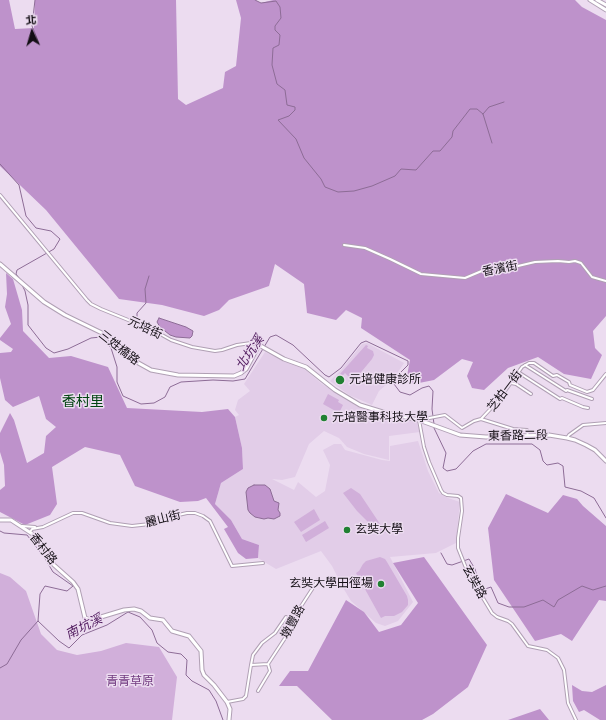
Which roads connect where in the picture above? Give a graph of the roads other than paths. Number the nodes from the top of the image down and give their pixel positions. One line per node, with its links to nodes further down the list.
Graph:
1 (590, 0): 4 (street)
2 (597, 0): 3 (street)
3 (606, 5)
4 (606, 10)
5 (0, 195): 9 (street, 元培街)
6 (344, 244): 8 (street, 香濱街)
7 (0, 264): 9 (street, 三姓橋路)
8 (606, 282)
9 (260, 346): 20 (street)
10 (525, 365): 11 (street, 芝柏一街); 14 (street, 芝柏一街); 15 (street)
11 (518, 372): 13 (street, 芝柏一街); 18 (street)
12 (606, 374): 14 (street, 芝柏一街)
13 (511, 383): 16 (street); 19 (street, 芝柏一街)
14 (570, 385): 15 (street)
15 (567, 390): 17 (street)
16 (531, 394)
17 (592, 399)
18 (588, 408)
19 (481, 419): 20 (street); 22 (street)
20 (419, 420): 22 (street, 東香路二段); 37 (street, 玄奘路)
21 (606, 423): 23 (street)
22 (528, 436): 23 (street, 東香路二段)
23 (567, 438): 24 (street, 東香路二段)
24 (606, 461)
25 (0, 520): 26 (street, 香村路)
26 (20, 526): 27 (street, 麗山街); 28 (street, 香村路)
27 (36, 527): 28 (street, 麗山街); 29 (street, 麗山街)
28 (30, 532): 35 (street, 香村路)
29 (263, 563)
30 (318, 580): 32 (street, 墩豐路)
31 (286, 617): 33 (street, 墩豐路)
32 (268, 664): 33 (street); 34 (street, 墩豐路)
33 (251, 665): 35 (street, 墩豐路)
34 (258, 691)
35 (227, 702): 36 (street)
36 (229, 720)
37 (576, 720)

